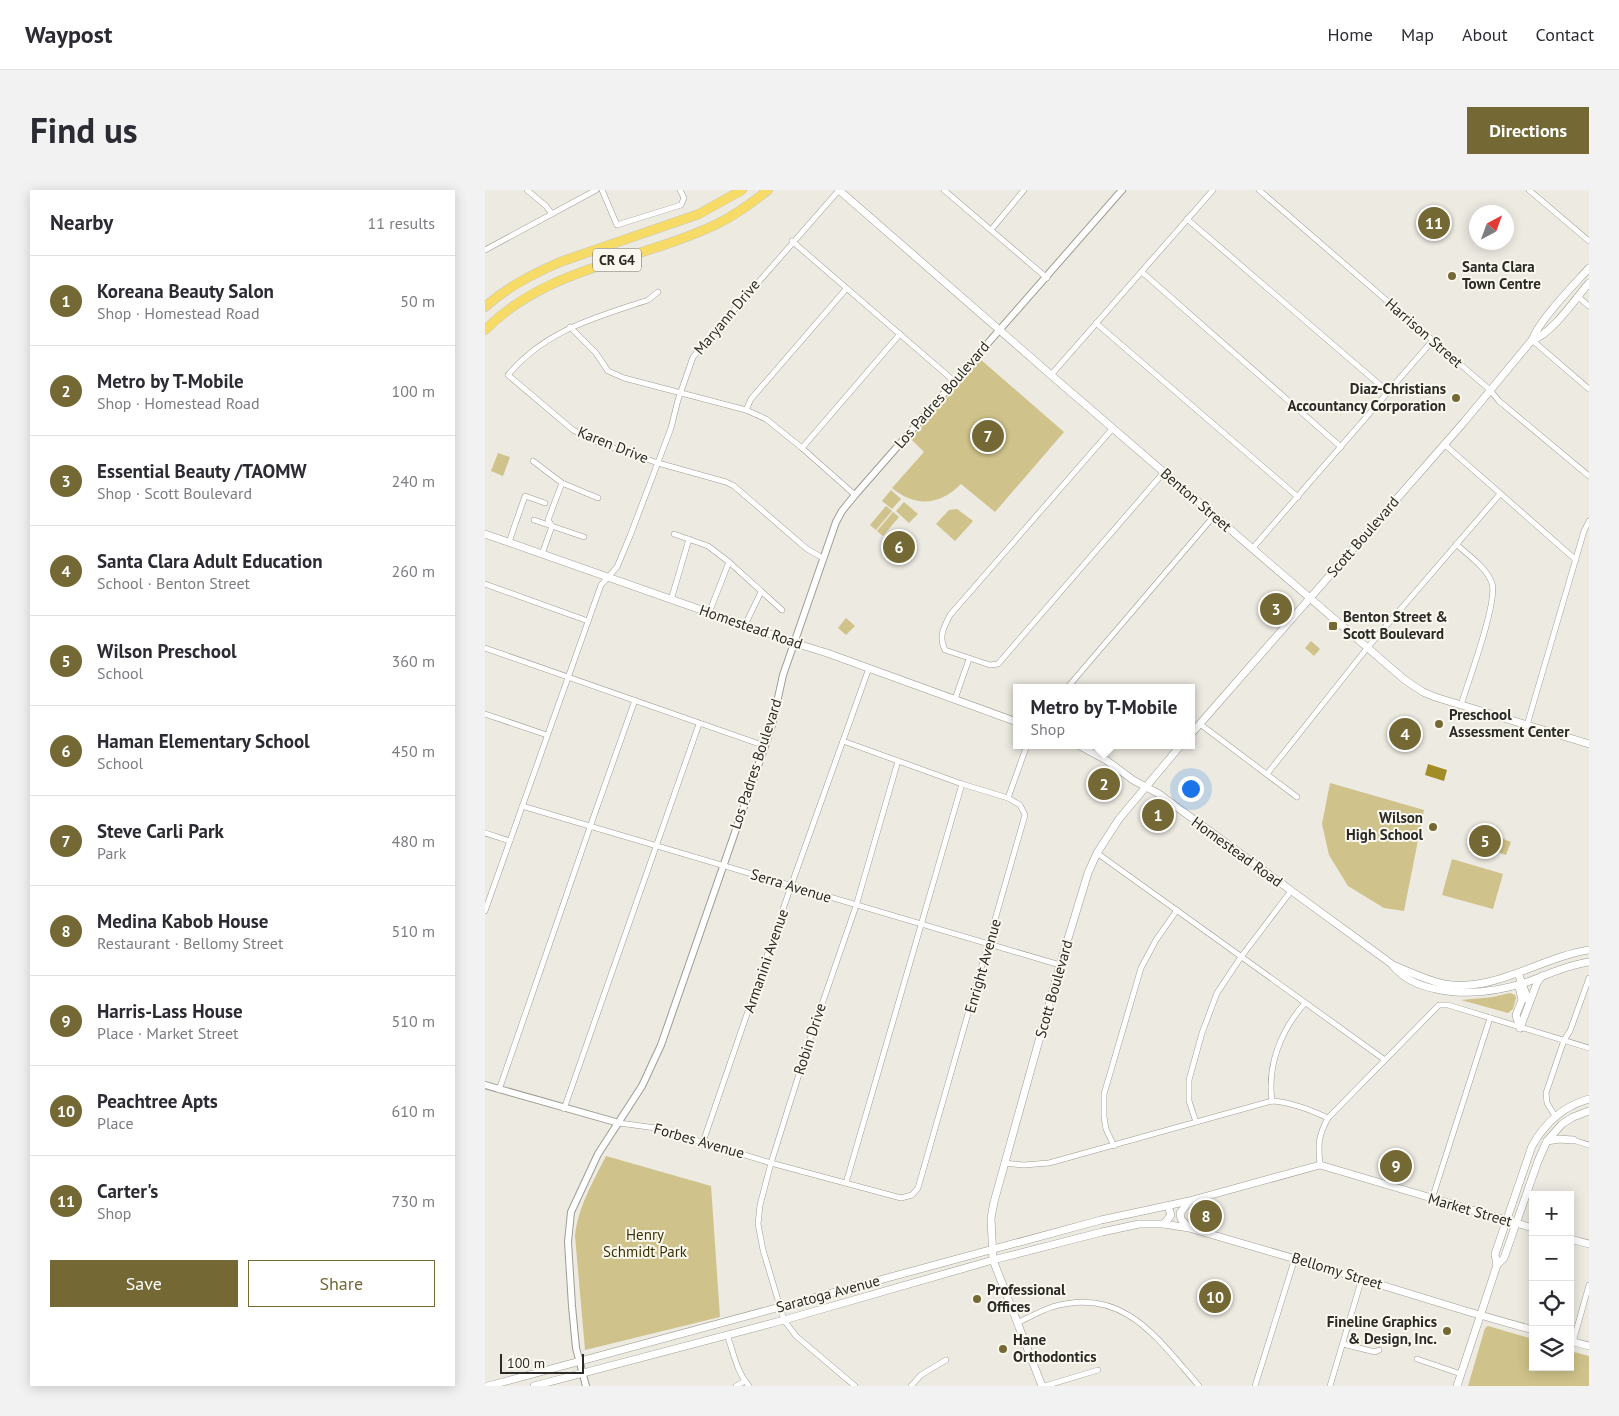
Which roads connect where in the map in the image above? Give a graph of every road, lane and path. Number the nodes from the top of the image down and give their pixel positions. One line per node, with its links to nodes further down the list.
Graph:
1 (527, 190): 14 (street)
2 (597, 190): 14 (street)
3 (602, 190): 4 (street)
4 (680, 190)
5 (742, 190): 28 (highway, CR G4)
6 (768, 190): 31 (highway, CR G4)
7 (839, 190): 17 (street, Maryann Drive); 32 (main road, Benton Street)
8 (944, 190): 16 (street)
9 (1025, 190): 16 (street)
10 (1122, 190): 22 (street, Los Padres Boulevard)
11 (1213, 190): 15 (street)
12 (1259, 190): 34 (street, Harrison Street)
13 (1529, 190): 18 (street)
14 (552, 214): 19 (street)
15 (1187, 219): 21 (street); 40 (street)
16 (991, 230): 22 (street)
17 (792, 241): 24 (street); 41 (street, Maryann Drive)
18 (1589, 241)
19 (485, 250)
20 (1589, 268): 35 (main road, Scott Boulevard)
21 (1142, 272): 29 (street); 45 (street)
22 (1047, 278): 32 (street, Los Padres Boulevard)
23 (1589, 283): 26 (main road, Scott Boulevard)
24 (846, 289): 33 (street); 42 (street)
25 (658, 292): 30 (street, Karen Drive)
26 (1577, 296): 27 (street); 35 (main road, Scott Boulevard)
27 (1589, 306)
28 (485, 307)
29 (1096, 323): 36 (street); 54 (street)
30 (570, 327): 41 (street); 48 (street, Karen Drive)
31 (485, 330)
32 (999, 330): 36 (main road, Benton Street); 37 (street, Los Padres Boulevard)
33 (900, 334): 37 (street); 46 (street)
34 (1433, 340): 39 (street, Harrison Street); 40 (street)
35 (1532, 340): 38 (street); 39 (main road, Scott Boulevard)
36 (1051, 375): 43 (main road, Benton Street)
37 (954, 381): 53 (street, Los Padres Boulevard)
38 (1589, 389)
39 (1491, 390): 44 (main road, Scott Boulevard); 50 (street, Harrison Street)
40 (1387, 391): 45 (street)
41 (680, 393): 42 (street); 48 (street, Maryann Drive)
42 (746, 410): 46 (street)
43 (1113, 428): 49 (main road, Benton Street); 84 (street)
44 (1444, 444): 52 (street); 75 (main road, Scott Boulevard)
45 (1341, 447): 54 (street)
46 (802, 448): 53 (street)
47 (533, 461): 51 (street)
48 (658, 463): 69 (street, Karen Drive); 72 (street, Maryann Drive)
49 (1164, 472): 57 (main road, Benton Street); 84 (street)
50 (1589, 476)
51 (562, 484): 55 (street); 60 (street)
52 (1500, 494): 66 (street); 70 (street)
53 (855, 495): 69 (street, Los Padres Boulevard)
54 (1298, 497): 67 (street)
55 (597, 498)
56 (545, 503): 65 (street)
57 (1215, 516): 67 (main road, Benton Street); 87 (street)
58 (534, 520): 60 (street)
59 (1589, 521): 70 (street)
60 (552, 526): 63 (street); 68 (street)
61 (485, 534): 65 (main road, Homestead Road)
62 (674, 534): 64 (street)
63 (584, 537)
64 (689, 539): 71 (street); 76 (street)
65 (509, 542): 68 (main road, Homestead Road)
66 (1456, 544): 82 (street); 90 (street)
67 (1252, 549): 75 (main road, Benton Street)
68 (542, 554): 72 (main road, Homestead Road)
69 (823, 558): 81 (street, Los Padres Boulevard)
70 (1577, 560): 95 (street)
71 (729, 562): 74 (street); 78 (street)
72 (608, 577): 76 (main road, Homestead Road); 79 (street, Maryann Drive)
73 (485, 584): 79 (street)
74 (761, 592): 77 (street); 80 (street)
75 (1310, 598): 82 (main road, Benton Street); 94 (main road, Scott Boulevard)
76 (671, 600): 78 (main road, Homestead Road)
77 (782, 610)
78 (709, 613): 80 (main road, Homestead Road)
79 (588, 621): 86 (street, Maryann Drive)
80 (745, 625): 81 (main road, Homestead Road)
81 (793, 642): 85 (main road, Homestead Road); 100 (street, Los Padres Boulevard)
82 (1368, 647): 90 (main road, Benton Street); 105 (street)
83 (485, 648): 86 (street)
84 (969, 659): 88 (street)
85 (869, 668): 88 (main road, Homestead Road); 98 (street, Armanini Avenue)
86 (568, 677): 89 (street); 97 (street, Maryann Drive)
87 (1070, 684)
88 (955, 699): 92 (main road, Homestead Road)
89 (635, 700): 93 (street); 111 (street)
90 (1461, 705): 95 (main road, Benton Street)
91 (485, 714): 97 (street)
92 (1013, 721)
93 (699, 724): 100 (street); 114 (street)
94 (1200, 724): 96 (main road, Scott Boulevard); 105 (street)
95 (1527, 725): 99 (main road, Benton Street)
96 (1195, 730)
97 (547, 735): 110 (street, Maryann Drive)
98 (843, 741): 104 (street); 117 (street, Armanini Avenue)
99 (1589, 744)
100 (765, 746): 116 (street, Los Padres Boulevard)
101 (1026, 749): 109 (street)
102 (1085, 749): 107 (main road, Homestead Road)
103 (1177, 749): 107 (main road, Scott Boulevard)
104 (898, 761): 106 (street); 120 (street, Robin Drive)
105 (1267, 774): 108 (street)
106 (962, 784): 109 (street); 123 (street)
107 (1145, 786): 115 (main road, Scott Boulevard); 118 (main road, Homestead Road)
108 (1297, 797)
109 (1008, 798): 124 (street, Enright Avenue)
110 (522, 806): 111 (street, Serra Avenue); 113 (street, Maryann Drive)
111 (590, 827): 114 (street, Serra Avenue); 142 (street)
112 (485, 833): 113 (street)
113 (510, 841): 119 (street, Maryann Drive)
114 (656, 847): 116 (street, Serra Avenue); 145 (street)
115 (1097, 852): 122 (street); 128 (main road, Scott Boulevard)
116 (723, 866): 117 (street, Serra Avenue); 150 (street, Los Padres Boulevard)
117 (791, 886): 120 (street, Serra Avenue); 153 (street, Armanini Avenue)
118 (1291, 890): 126 (street); 129 (main road, Homestead Road)
119 (487, 897): 121 (street, Maryann Drive)
120 (857, 906): 123 (street, Serra Avenue); 156 (street, Robin Drive)
121 (485, 910)
122 (1177, 910): 126 (street); 155 (street)
123 (922, 924): 124 (street, Serra Avenue); 159 (street)
124 (989, 944): 128 (street, Serra Avenue); 160 (street, Enright Avenue)
125 (1589, 950): 130 (main road, Homestead Road)
126 (1241, 957): 135 (street); 149 (street)
127 (1589, 962): 131 (main road, Homestead Road)
128 (1060, 965): 157 (main road, Scott Boulevard)
129 (1393, 965): 130 (main road, Homestead Road); 133 (main road, Homestead Road)
130 (1518, 972): 133 (main road)
131 (1542, 976): 133 (main road, Homestead Road); 134 (main road)
132 (1589, 978): 138 (street)
133 (1521, 983): 134 (main road); 137 (main road)
134 (1529, 1002): 137 (main road)
135 (1305, 1003): 140 (street); 144 (street)
136 (1490, 1018): 137 (street); 140 (street); 161 (street)
137 (1520, 1028): 138 (street)
138 (1564, 1040): 139 (street); 147 (street)
139 (1589, 1048)
140 (1385, 1060): 148 (street)
141 (485, 1085): 142 (street, Forbes Avenue)
142 (499, 1090): 145 (street, Forbes Avenue)
143 (1589, 1099): 147 (main road)
144 (1272, 1101): 148 (street); 149 (street)
145 (564, 1109): 150 (street, Forbes Avenue)
146 (1589, 1111): 152 (main road)
147 (1555, 1116): 164 (main road)
148 (1328, 1118): 158 (street)
149 (1196, 1122): 155 (street)
150 (619, 1123): 153 (street, Forbes Avenue); 190 (street, Los Padres Boulevard)
151 (1573, 1140): 152 (main road); 154 (street)
152 (1547, 1141): 165 (main road)
153 (703, 1142): 156 (street, Forbes Avenue)
154 (1589, 1145)
155 (1115, 1146): 157 (street)
156 (771, 1162): 159 (street, Forbes Avenue); 178 (street, Robin Drive)
157 (1004, 1163): 172 (main road, Scott Boulevard)
158 (1320, 1165): 161 (main road, Market Street); 162 (main road, Saratoga Avenue)
159 (846, 1183): 160 (street, Forbes Avenue)
160 (912, 1195)
161 (1433, 1199): 164 (main road, Market Street)
162 (1189, 1201): 163 (main road, Saratoga Avenue); 169 (main road)
163 (1169, 1206): 167 (main road); 172 (main road, Saratoga Avenue)
164 (1507, 1220): 165 (main road, Market Street); 175 (main road)
165 (1516, 1223): 168 (main road, Market Street); 175 (main road)
166 (1139, 1224): 167 (main road, Bellomy Street); 174 (main road, Saratoga Avenue)
167 (1164, 1224): 169 (main road, Bellomy Street)
168 (1529, 1227)
169 (1189, 1228): 173 (main road, Bellomy Street)
170 (1574, 1240): 171 (main road)
171 (1589, 1244)
172 (991, 1250): 174 (main road, Scott Boulevard); 178 (main road, Saratoga Avenue)
173 (1295, 1258): 176 (main road, Bellomy Street); 205 (street)
174 (993, 1260): 180 (main road, Saratoga Avenue); 181 (main road, Scott Boulevard)
175 (1497, 1265): 179 (main road)
176 (1362, 1278): 179 (main road, Bellomy Street); 186 (street)
177 (1589, 1285): 183 (street)
178 (780, 1307): 180 (street, Robin Drive); 190 (main road, Saratoga Avenue)
179 (1480, 1314): 182 (main road, Bellomy Street); 194 (main road)
180 (784, 1320): 184 (main road, Saratoga Avenue); 201 (street)
181 (1017, 1323): 203 (main road, Scott Boulevard); 204 (street)
182 (1529, 1329)
183 (1574, 1332)
184 (727, 1335): 193 (main road, Saratoga Avenue); 195 (street)
185 (1574, 1342): 187 (main road)
186 (1343, 1344): 188 (street); 206 (street)
187 (1589, 1346)
188 (1379, 1350)
189 (1417, 1359): 194 (street)
190 (579, 1360): 193 (street, Los Padres Boulevard); 196 (main road, Saratoga Avenue)
191 (946, 1360): 202 (street)
192 (1098, 1370): 203 (street)
193 (583, 1372): 197 (main road, Saratoga Avenue); 198 (street, Los Padres Boulevard)
194 (1461, 1374): 207 (main road)
195 (745, 1381): 199 (street); 200 (street)
196 (488, 1386)
197 (534, 1386)
198 (587, 1386)
199 (736, 1386)
200 (749, 1386)
201 (855, 1386)
202 (911, 1386)
203 (1044, 1386)
204 (1199, 1386)
205 (1255, 1386)
206 (1330, 1386)
207 (1457, 1386)

